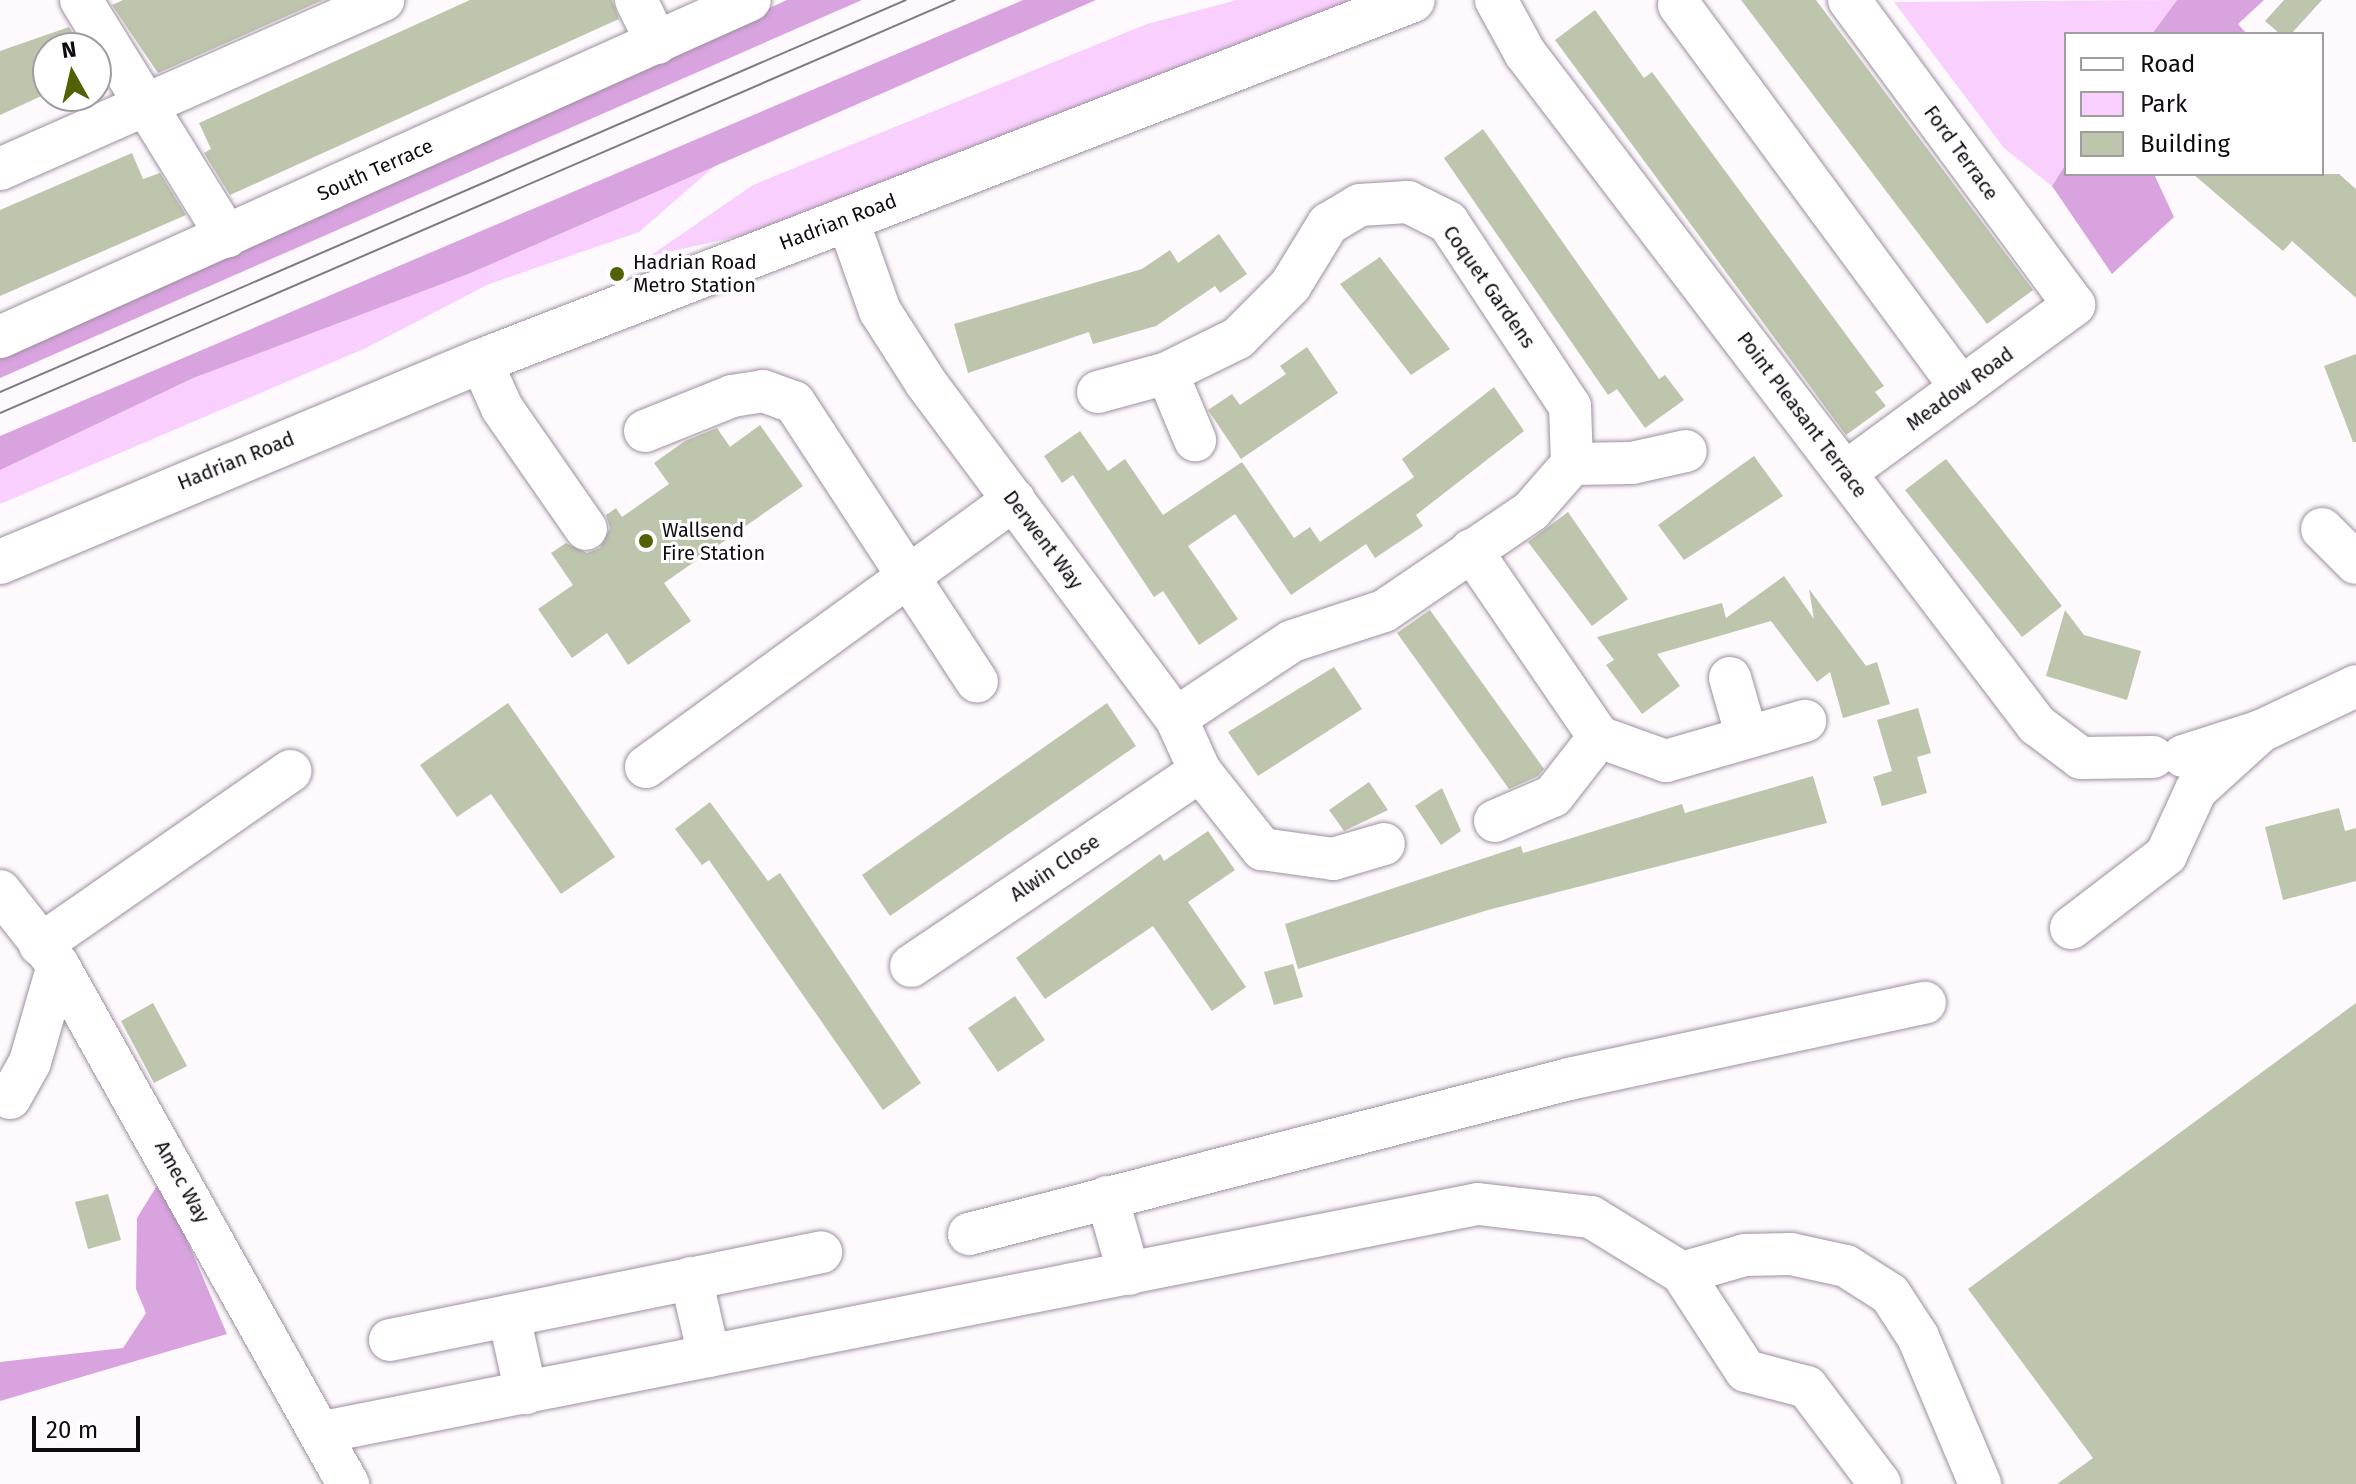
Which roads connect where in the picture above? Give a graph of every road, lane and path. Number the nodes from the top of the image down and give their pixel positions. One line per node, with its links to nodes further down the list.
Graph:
1 (81, 0): 10 (street)
2 (383, 0): 10 (street)
3 (636, 0): 9 (street)
4 (750, 0): 9 (street, South Terrace)
5 (1413, 0): 12 (main road, Hadrian Road)
6 (1496, 0): 24 (street, Point Pleasant Terrace)
7 (1849, 0): 14 (street, Ford Terrace)
8 (1679, 5): 18 (street)
9 (657, 43): 13 (street, South Terrace)
10 (149, 109): 11 (street); 13 (street)
11 (4, 170)
12 (847, 218): 16 (main road, Hadrian Road); 25 (street, Derwent Way)
13 (227, 236): 15 (street, South Terrace)
14 (2074, 305): 18 (street, Meadow Road)
15 (0, 337)
16 (481, 361): 26 (street); 29 (main road, Hadrian Road)
17 (1167, 373): 19 (street, Coquet Gardens); 21 (street); 23 (street, Coquet Gardens)
18 (1961, 388): 24 (street, Meadow Road)
19 (1098, 392)
20 (645, 431): 31 (street)
21 (1195, 440)
22 (1686, 451): 23 (street)
23 (1572, 464): 28 (street)
24 (1846, 472): 37 (street, Point Pleasant Terrace)
25 (1014, 500): 31 (street); 35 (street, Derwent Way)
26 (586, 529)
27 (2322, 529): 30 (street)
28 (1471, 550): 35 (street); 38 (street)
29 (0, 562)
30 (2356, 563)
31 (907, 580): 33 (street); 40 (street)
32 (1730, 678): 39 (street)
33 (977, 682)
34 (2355, 688): 37 (street)
35 (1176, 718): 42 (street, Derwent Way)
36 (1805, 721): 39 (street)
37 (2261, 731): 46 (street)
38 (1599, 737): 39 (street); 43 (street)
39 (1747, 737)
40 (646, 767)
41 (290, 771): 47 (street)
42 (1200, 771): 44 (street, Derwent Way); 48 (street, Alwin Close)
43 (1495, 821)
44 (1384, 844)
45 (0, 891): 47 (street, Amec Way)
46 (2071, 928)
47 (49, 955): 50 (street); 61 (street, Amec Way)
48 (911, 966)
49 (1925, 1003): 51 (street)
50 (10, 1098)
51 (1107, 1197): 52 (street); 55 (street)
52 (969, 1234)
53 (821, 1252): 56 (street)
54 (1682, 1273): 55 (street); 63 (street); 64 (street)
55 (1129, 1274): 59 (street)
56 (691, 1278): 57 (street); 59 (street)
57 (509, 1316): 58 (street); 60 (street)
58 (390, 1340)
59 (709, 1356): 60 (street)
60 (526, 1393): 61 (street)
61 (323, 1432): 62 (street, Amec Way)
62 (348, 1484)
63 (1880, 1484)
64 (1980, 1484)

